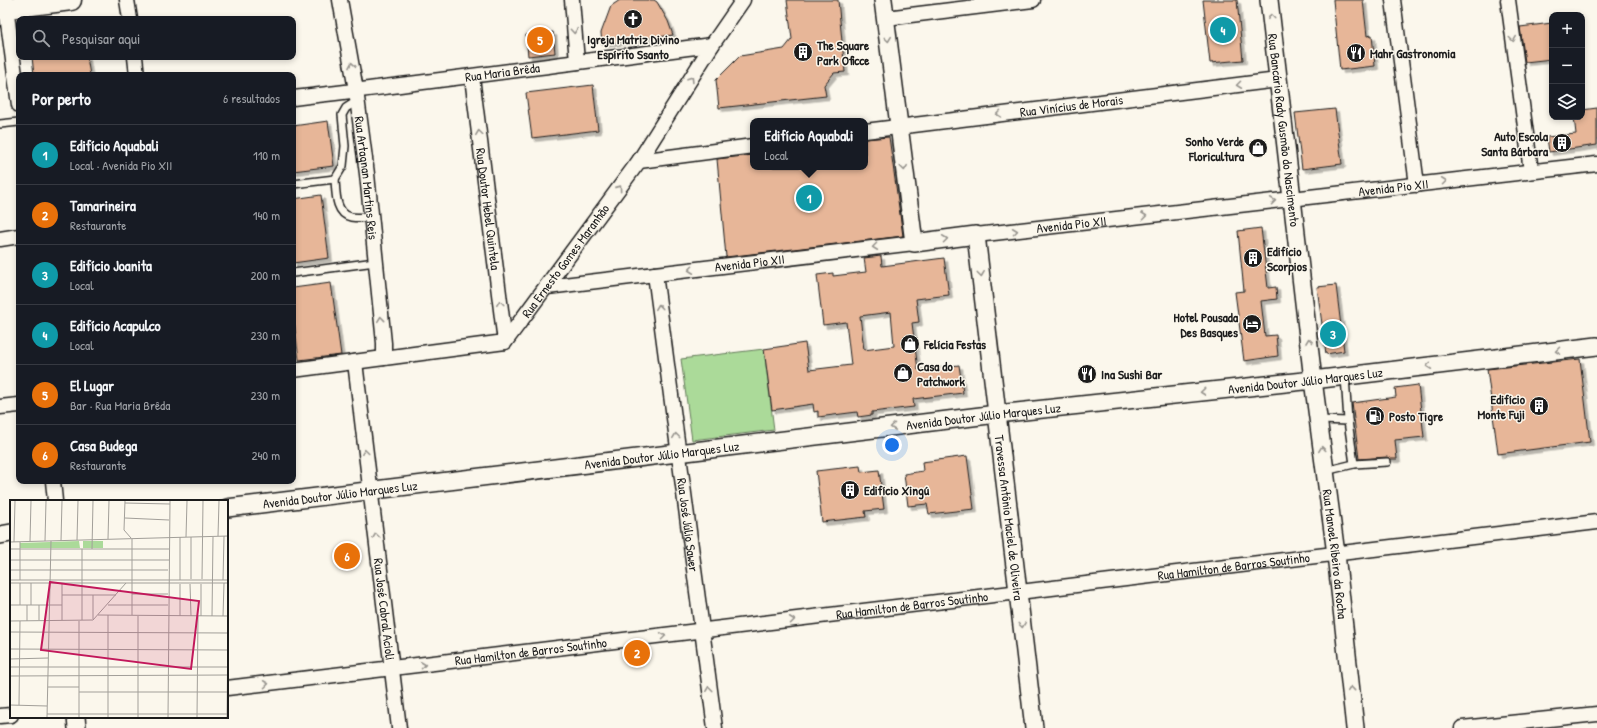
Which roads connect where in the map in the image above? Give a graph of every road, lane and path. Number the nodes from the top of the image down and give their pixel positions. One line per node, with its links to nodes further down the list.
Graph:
1 (71, 0): 11 (main road)
2 (127, 0): 12 (street)
3 (340, 0): 21 (street, Rua Artagnan Martins Reis, one-way to 3)
4 (572, 0): 16 (street, one-way to 16)
5 (743, 0): 14 (street, Rua Ernesto Gomes Maranhão)
6 (883, 0): 13 (street)
7 (1034, 0): 13 (street)
8 (1269, 0): 19 (street, Rua Bancário Rady Gusmão do Nascimento, one-way to 8)
9 (1393, 0): 33 (street)
10 (1508, 0): 30 (street, one-way to 30)
11 (3, 6): 20 (street)
12 (130, 16)
13 (886, 18): 25 (street, one-way to 25)
14 (712, 45): 16 (street, Rua Maria Brêda); 28 (street, Rua Ernesto Gomes Maranhão, one-way to 14)
15 (135, 60): 17 (street)
16 (577, 62): 18 (street, Rua Maria Brêda)
17 (137, 72)
18 (472, 77): 21 (street, Rua Maria Brêda); 44 (street, Rua Doutor Hebel Quintela, one-way to 18)
19 (1278, 80): 25 (street, Rua Vinícius de Morais, one-way to 25); 34 (street, Rua Bancário Rady Gusmão do Nascimento)
20 (16, 86)
21 (357, 96): 22 (street, Rua Maria Brêda); 31 (lane); 35 (street, Rua Artagnan Martins Reis)
22 (296, 98)
23 (16, 122): 24 (lane)
24 (0, 124)
25 (899, 126): 26 (street, Rua Vinícius de Morais); 39 (street, one-way to 39)
26 (868, 131)
27 (750, 146): 28 (street)
28 (639, 161): 43 (street, Rua Ernesto Gomes Maranhão, one-way to 28)
29 (1597, 164): 30 (street, Avenida Pio XII)
30 (1531, 171): 33 (street, Avenida Pio XII, one-way to 30)
31 (335, 179): 32 (lane); 35 (lane)
32 (296, 184)
33 (1416, 185): 34 (street, Avenida Pio XII)
34 (1292, 199): 36 (street, Avenida Pio XII, one-way to 34); 50 (street, Rua Bancário Rady Gusmão do Nascimento, one-way to 34)
35 (371, 218): 40 (street, Rua Artagnan Martins Reis)
36 (976, 235): 39 (street, Avenida Pio XII, one-way to 36); 53 (street, Travessa Antônio Maciel de Oliveira, one-way to 53)
37 (16, 236): 38 (street)
38 (0, 239)
39 (914, 243): 42 (street, Avenida Pio XII, one-way to 42)
40 (375, 262): 41 (lane); 46 (street, Rua Artagnan Martins Reis, one-way to 40)
41 (296, 273)
42 (655, 274): 43 (street, Avenida Pio XII); 56 (street, Rua José Júlio Sawer, one-way to 42)
43 (547, 287): 44 (street, Rua Ernesto Gomes Maranhão)
44 (505, 342): 46 (street)
45 (1597, 346): 49 (street, Avenida Doutor Júlio Marques Luz, one-way to 49)
46 (384, 358): 47 (street)
47 (355, 362): 48 (street); 61 (street, one-way to 47)
48 (296, 370)
49 (1345, 376): 50 (street, Avenida Doutor Júlio Marques Luz); 55 (lane)
50 (1313, 380): 53 (street, Avenida Doutor Júlio Marques Luz, one-way to 53); 54 (street, Rua Manoel Ribeiro da Rocha)
51 (16, 405): 52 (street)
52 (0, 408)
53 (997, 414): 56 (street, Avenida Doutor Júlio Marques Luz, one-way to 56); 68 (street, Travessa Antônio Maciel de Oliveira)
54 (1318, 420): 55 (lane); 59 (street, Rua Manoel Ribeiro da Rocha, one-way to 54)
55 (1348, 421): 58 (lane)
56 (678, 453): 61 (street, Avenida Doutor Júlio Marques Luz); 69 (street, Rua José Júlio Sawer)
57 (1388, 462): 58 (lane)
58 (1354, 464): 59 (lane)
59 (1325, 471): 67 (street, Rua Manoel Ribeiro da Rocha)
60 (53, 484): 62 (street)
61 (370, 490): 63 (street, Avenida Doutor Júlio Marques Luz); 70 (street, Rua José Cabral Acioli, one-way to 61)
62 (55, 500)
63 (228, 508)
64 (1597, 522): 67 (street, Rua Hamilton de Barros Soutinho)
65 (10, 534): 66 (street)
66 (0, 535)
67 (1336, 554): 68 (street, Rua Hamilton de Barros Soutinho); 80 (street, Rua Manoel Ribeiro da Rocha, one-way to 67)
68 (1018, 592): 69 (street, Rua Hamilton de Barros Soutinho, one-way to 68); 79 (street, Travessa Antônio Maciel de Oliveira, one-way to 79)
69 (702, 631): 70 (street, Rua Hamilton de Barros Soutinho, one-way to 69); 78 (street, Rua José Júlio Sawer, one-way to 69)
70 (392, 668): 71 (street, Rua Hamilton de Barros Soutinho, one-way to 70); 77 (street, Rua José Cabral Acioli)
71 (228, 688)
72 (10, 714): 74 (street)
73 (1597, 714): 81 (street)
74 (0, 716)
75 (76, 718): 76 (street)
76 (77, 728)
77 (399, 728)
78 (714, 728)
79 (1034, 728)
80 (1355, 728)
81 (1462, 728)

